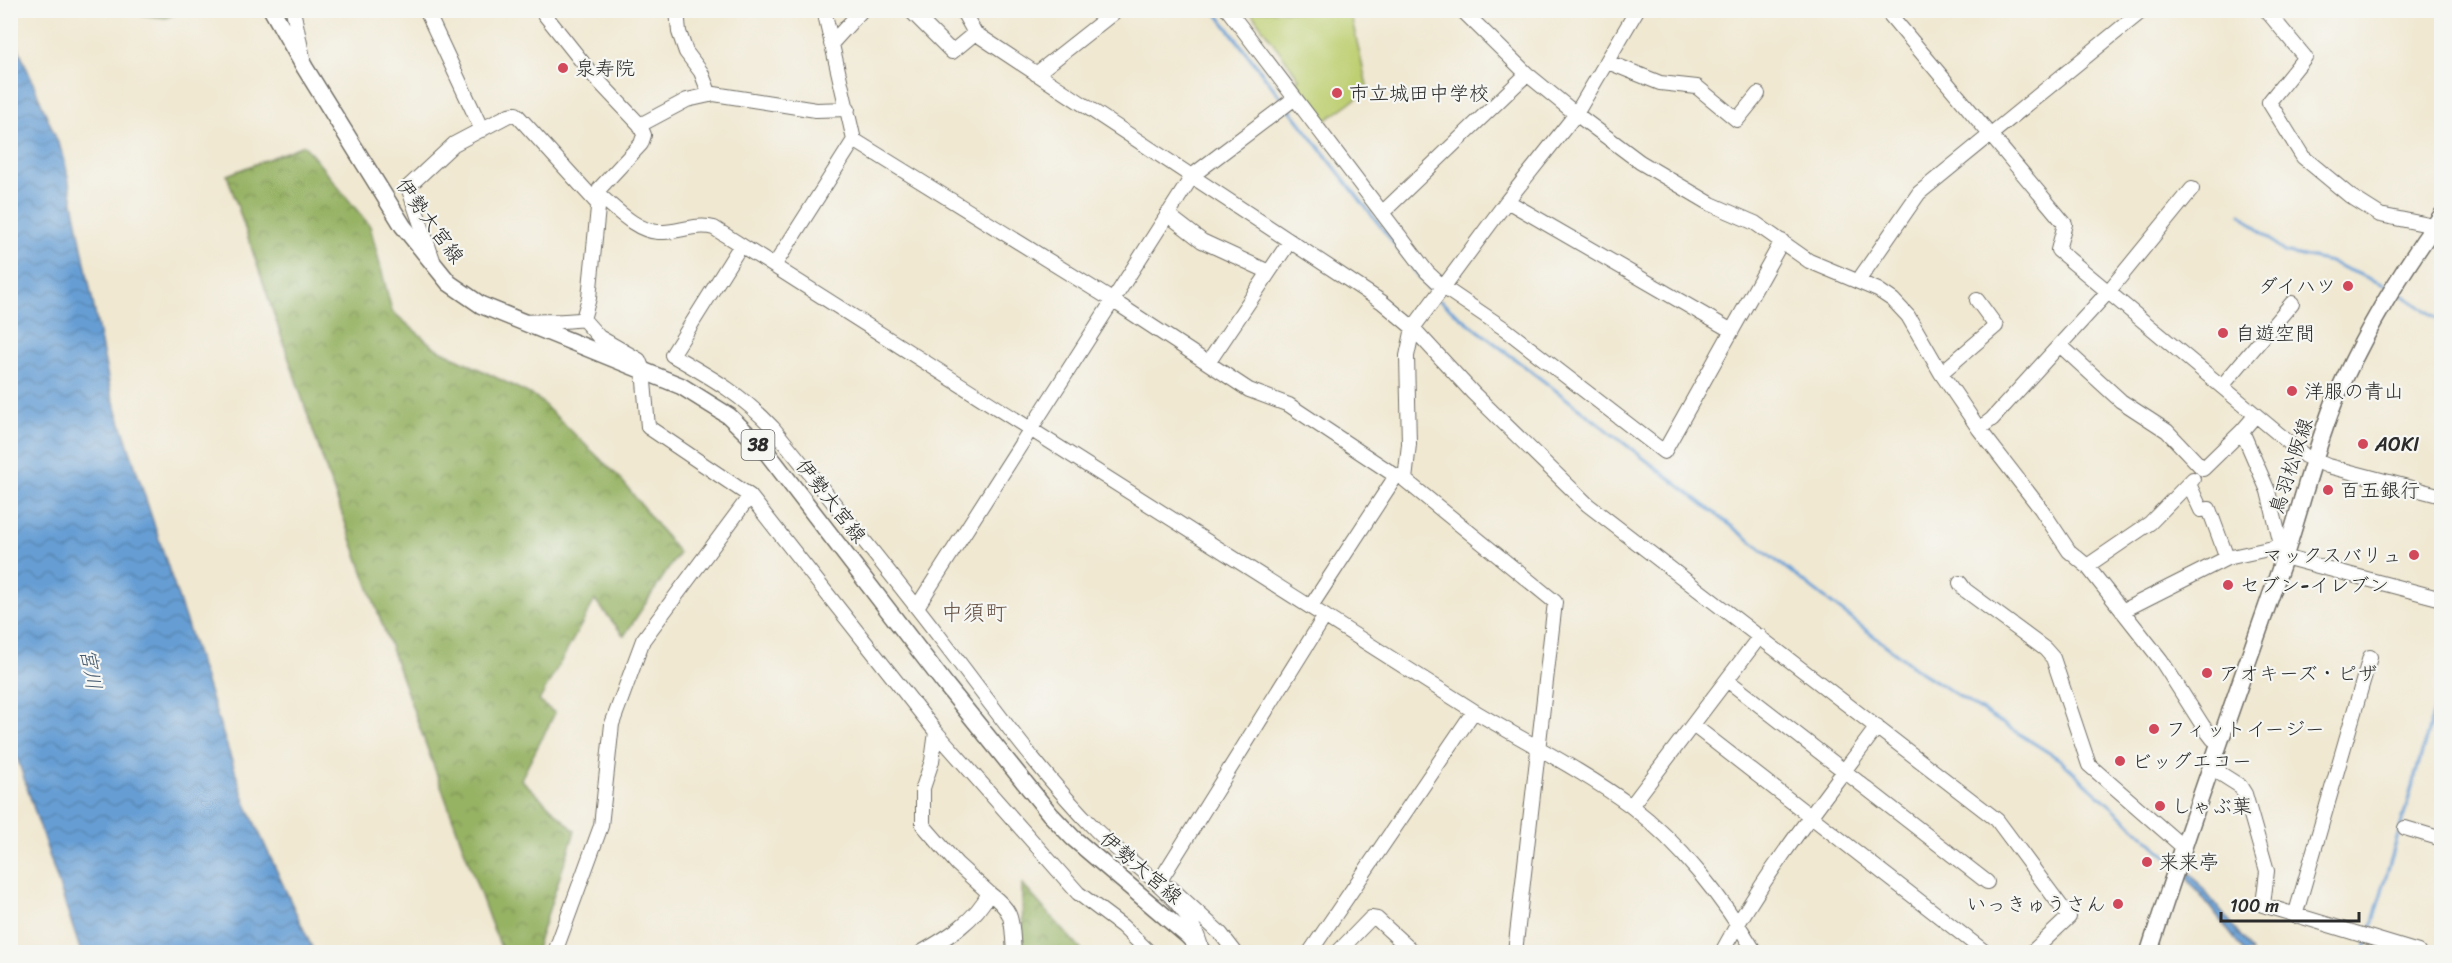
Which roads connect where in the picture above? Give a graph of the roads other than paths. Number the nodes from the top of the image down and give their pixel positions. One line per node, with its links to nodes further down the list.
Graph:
1 (272, 10): 21 (main road, 伊勢大宮線 / 38)
2 (293, 10): 21 (street)
3 (426, 10): 30 (street)
4 (541, 10): 29 (street)
5 (677, 10): 25 (street)
6 (824, 10): 19 (street)
7 (862, 10): 19 (street)
8 (910, 10): 18 (street)
9 (962, 10): 18 (street)
10 (1228, 10): 26 (street)
11 (1462, 10): 17 (street)
12 (1637, 10): 20 (street)
13 (1886, 10): 31 (street)
14 (2143, 10): 31 (street)
15 (2266, 10): 39 (street)
16 (1111, 12): 22 (street)
17 (1476, 17): 23 (street)
18 (975, 33): 22 (street)
19 (831, 44): 27 (street)
20 (1608, 62): 24 (street); 28 (street)
21 (305, 68): 44 (main road, 伊勢大宮線 / 38)
22 (1036, 74): 33 (street)
23 (1527, 74): 28 (street); 37 (street)
24 (1758, 94)
25 (710, 95): 27 (street); 29 (street)
26 (1289, 103): 33 (street); 37 (street)
27 (848, 108): 32 (street)
28 (1576, 114): 36 (street); 41 (street)
29 (640, 125): 35 (street)
30 (482, 130): 35 (street); 44 (street)
31 (1992, 135): 46 (street); 47 (street)
32 (854, 140): 43 (street); 49 (street)
33 (1192, 175): 38 (street); 40 (street)
34 (2192, 189): 47 (street)
35 (598, 200): 42 (street); 52 (street)
36 (1507, 201): 48 (street); 55 (street)
37 (1382, 213): 48 (street)
38 (1167, 214): 45 (street); 49 (street)
39 (2438, 221): 65 (main road, 鳥羽松阪線)
40 (1290, 241): 45 (street); 54 (street)
41 (1782, 241): 46 (street); 55 (street)
42 (741, 245): 43 (street); 77 (street)
43 (774, 266): 62 (street)
44 (437, 270): 53 (main road, 伊勢大宮線 / 38)
45 (1269, 272): 57 (street)
46 (1858, 280): 59 (street)
47 (2108, 292): 56 (street); 60 (street)
48 (1438, 294): 54 (street); 55 (street)
49 (1112, 300): 57 (street); 62 (street)
50 (1977, 300): 59 (street)
51 (2292, 303): 60 (street)
52 (583, 319): 53 (street); 58 (street)
53 (525, 322): 58 (main road, 伊勢大宮線 / 38)
54 (1413, 328): 67 (street); 80 (street)
55 (1732, 331)
56 (2061, 346): 63 (street); 66 (street)
57 (1208, 363): 67 (street)
58 (643, 369): 69 (street); 107 (main road, 伊勢大宮線 / 38)
59 (1941, 373): 63 (street)
60 (2222, 386): 61 (street)
61 (2255, 416): 64 (street); 65 (street)
62 (1030, 429): 76 (street); 77 (street)
63 (1979, 429): 73 (street)
64 (2242, 431): 66 (street); 71 (street)
65 (2314, 459): 70 (street); 71 (main road, 鳥羽松阪線)
66 (2203, 469): 68 (street)
67 (1400, 476): 76 (street); 88 (street)
68 (2189, 484): 72 (street); 73 (street)
69 (750, 496): 86 (street); 103 (street)
70 (2442, 496)
71 (2283, 552): 72 (street); 75 (street); 87 (main road, 鳥羽松阪線)
72 (2227, 558): 78 (street)
73 (2088, 566): 78 (street)
74 (1960, 583): 95 (street)
75 (2442, 599)
76 (1311, 606): 79 (street)
77 (917, 607): 96 (street)
78 (2122, 611): 87 (street)
79 (1325, 616): 83 (street); 96 (street)
80 (1760, 636): 82 (street); 85 (street)
81 (2370, 657): 99 (street)
82 (1727, 680): 84 (street); 90 (street)
83 (1474, 711): 88 (street); 101 (street)
84 (1693, 725): 91 (street); 92 (street)
85 (1877, 727): 90 (street); 116 (street)
86 (936, 732): 98 (street); 106 (street)
87 (2218, 742): 89 (main road, 鳥羽松阪線)
88 (1539, 749): 91 (street); 112 (street)
89 (2213, 759): 95 (main road, 鳥羽松阪線); 99 (street)
90 (1844, 772): 92 (street); 97 (street)
91 (1631, 806): 100 (street)
92 (1809, 817): 100 (street); 115 (street)
93 (2405, 828): 94 (street)
94 (2442, 839)
95 (2181, 851): 117 (main road, 鳥羽松阪線)
96 (1159, 880): 107 (street); 108 (street)
97 (1987, 882)
98 (989, 893): 104 (street); 105 (street)
99 (2295, 916): 102 (street)
100 (1738, 923): 113 (street); 114 (street)
101 (1320, 938): 109 (street); 110 (street)
102 (2370, 942): 118 (street)
103 (555, 952)
104 (922, 952)
105 (1014, 952)
106 (1149, 952)
107 (1202, 952)
108 (1235, 952)
109 (1310, 952)
110 (1336, 952): 111 (street)
111 (1413, 952)
112 (1515, 952)
113 (1722, 952)
114 (1755, 952)
115 (1985, 952)
116 (2032, 952)
117 (2149, 952)
118 (2418, 952)

